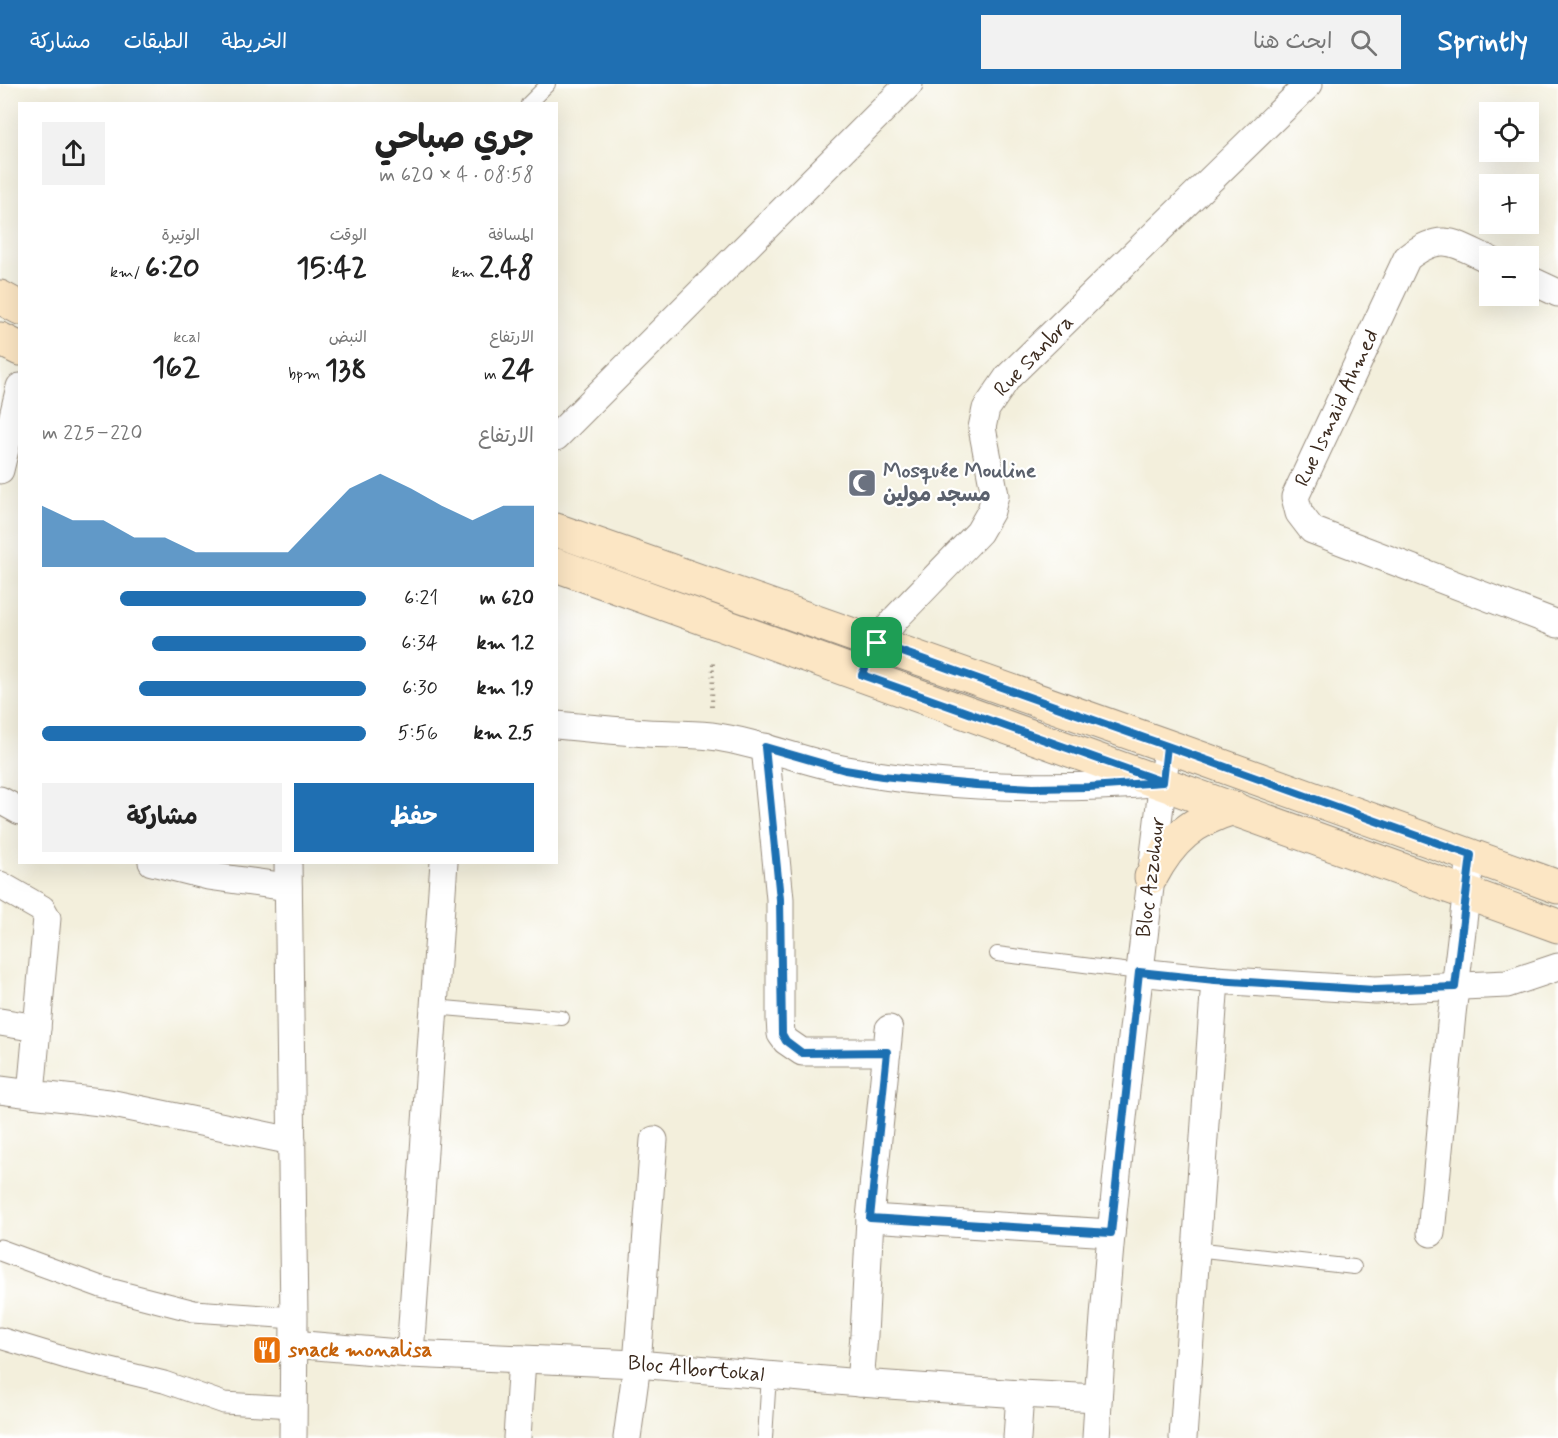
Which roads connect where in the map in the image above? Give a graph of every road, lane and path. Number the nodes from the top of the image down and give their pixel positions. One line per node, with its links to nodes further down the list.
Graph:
1 (548, 84): 4 (lane)
2 (909, 84): 13 (street)
3 (1309, 84): 18 (street, Rue Sanbra)
4 (530, 102)
5 (1479, 255): 17 (street, Rue Ismaid Ahmed)
6 (1539, 284): 7 (street)
7 (1558, 293)
8 (0, 297): 9 (main road)
9 (18, 307)
10 (0, 339): 11 (main road)
11 (18, 348)
12 (18, 395): 14 (street)
13 (558, 434)
14 (0, 470)
15 (558, 531): 18 (main road)
16 (558, 566): 20 (main road)
17 (1558, 624)
18 (877, 643): 20 (street, Rue Sanbra); 23 (main road)
19 (712, 659): 22 (path)
20 (862, 675): 25 (main road)
21 (558, 725): 22 (street)
22 (712, 736): 24 (street)
23 (1167, 746): 25 (street, Bloc Azzohour); 29 (main road)
24 (765, 747): 25 (street); 51 (street)
25 (1163, 782): 27 (main road); 33 (street, Bloc Azzohour)
26 (0, 800): 28 (street)
27 (1234, 808): 33 (main road); 36 (main road)
28 (18, 810)
29 (1471, 855): 35 (main road); 36 (street)
30 (160, 864): 32 (street)
31 (444, 864): 43 (street)
32 (288, 875): 50 (street)
33 (1151, 877): 40 (street, Bloc Azzohour)
34 (0, 885): 46 (street)
35 (1558, 887)
36 (1467, 892): 37 (main road); 42 (street)
37 (1558, 926)
38 (998, 954): 40 (lane)
39 (1558, 967): 42 (street)
40 (1139, 972): 41 (street); 52 (street, Bloc Azzohour)
41 (1215, 980): 42 (street); 54 (street)
42 (1455, 987): 53 (street)
43 (433, 1007): 44 (lane); 60 (street)
44 (562, 1018)
45 (0, 1022): 46 (street)
46 (37, 1028): 48 (street)
47 (0, 1090): 48 (street)
48 (31, 1094): 50 (street)
49 (654, 1140): 62 (street)
50 (292, 1141): 57 (street)
51 (870, 1218): 52 (street); 64 (street)
52 (1111, 1233): 66 (street, Bloc Azzohour)
53 (1431, 1233)
54 (1196, 1249): 56 (lane); 74 (street)
55 (0, 1250): 57 (street)
56 (1354, 1267)
57 (294, 1318): 59 (street)
58 (0, 1338): 67 (street)
59 (293, 1344): 60 (street, Bloc Albortokal); 67 (street)
60 (410, 1354): 61 (street, Bloc Albortokal)
61 (522, 1359): 62 (street, Bloc Albortokal); 69 (street)
62 (637, 1364): 63 (street, Bloc Albortokal); 70 (street)
63 (769, 1375): 64 (street, Bloc Albortokal); 71 (lane)
64 (860, 1383): 65 (street, Bloc Albortokal)
65 (1020, 1394): 66 (street, Bloc Albortokal); 72 (street)
66 (1098, 1398): 73 (street, Bloc Azzohour)
67 (292, 1407): 68 (street)
68 (293, 1438)
69 (517, 1438)
70 (627, 1438)
71 (765, 1438)
72 (1017, 1438)
73 (1096, 1438)
74 (1183, 1438)

